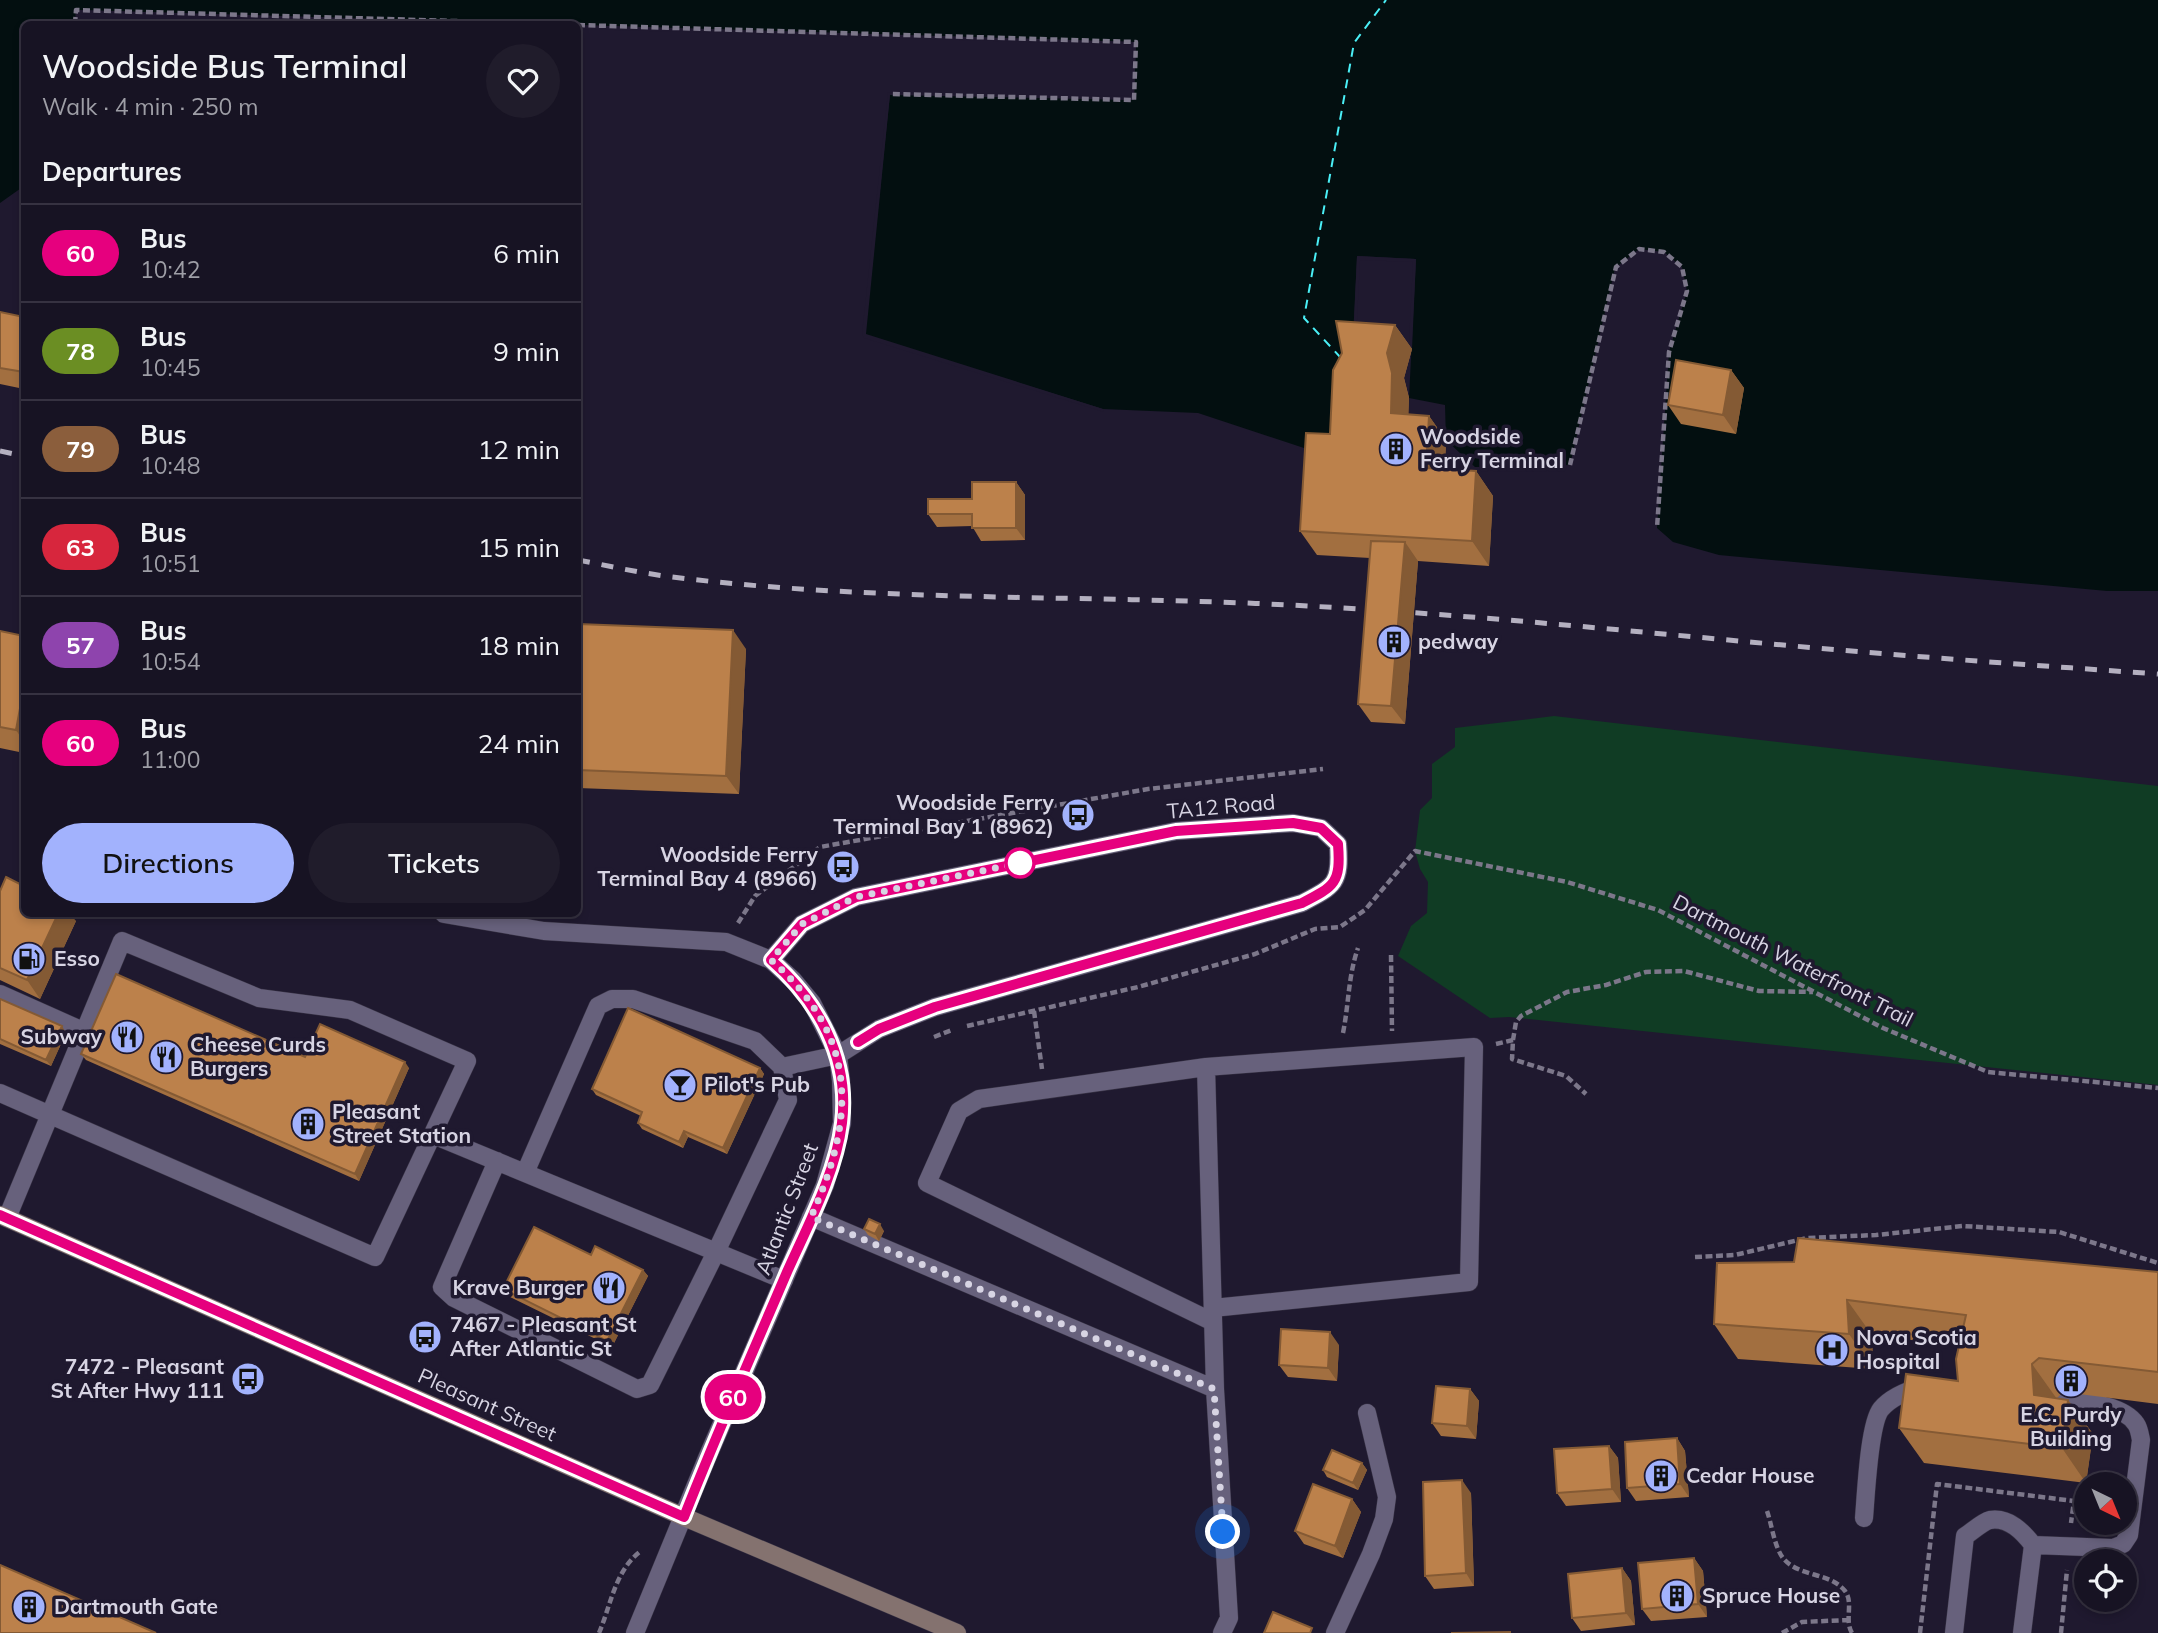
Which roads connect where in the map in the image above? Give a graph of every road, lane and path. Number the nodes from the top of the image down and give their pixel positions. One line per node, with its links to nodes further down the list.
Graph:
1 (75, 21): 2 (path)
2 (454, 21)
3 (581, 25): 4 (path)
4 (890, 94)
5 (1666, 397): 6 (path); 7 (path); 8 (path)
6 (1676, 398)
7 (1570, 465)
8 (1657, 528)
9 (1322, 769): 11 (path)
10 (462, 917): 11 (street, Atlantic Street)
11 (726, 942): 14 (street, Atlantic Street)
12 (1359, 948): 23 (path)
13 (1391, 955): 21 (path)
14 (771, 960): 22 (street, Atlantic Street); 22 (street, TA12 Road)
15 (1814, 992): 17 (path, Dartmouth Waterfront Trail); 19 (path); 27 (path, Dartmouth Waterfront Trail)
16 (0, 994): 18 (street)
17 (1034, 1010): 20 (path); 28 (path)
18 (83, 1031): 31 (street); 32 (street)
19 (1513, 1040)
20 (922, 1041)
21 (1390, 1053): 23 (street); 43 (street)
22 (838, 1055): 25 (street); 36 (street, Atlantic Street)
23 (1339, 1056): 26 (street)
24 (1512, 1059): 30 (path)
25 (782, 1067): 34 (street); 39 (street)
26 (1206, 1067): 28 (street); 43 (street)
27 (2158, 1088)
28 (1045, 1089): 43 (street)
29 (0, 1093): 31 (street)
30 (1586, 1094)
31 (48, 1114): 32 (street); 35 (street)
32 (433, 1135): 33 (street)
33 (497, 1161): 34 (street); 39 (street)
34 (525, 1173): 39 (street)
35 (3, 1217): 49 (main road, Pleasant Street)
36 (811, 1217): 42 (street, Atlantic Street); 44 (street)
37 (1856, 1235): 38 (path); 40 (path); 41 (path)
38 (1855, 1245)
39 (716, 1252): 42 (street)
40 (1695, 1257)
41 (2158, 1263)
42 (784, 1280): 49 (street, Atlantic Street)
43 (1213, 1315): 44 (street)
44 (1214, 1389): 55 (street)
45 (1946, 1389): 50 (street)
46 (2057, 1399): 51 (street)
47 (1367, 1413): 56 (street)
48 (1767, 1511): 52 (path)
49 (684, 1517): 53 (street, Atlantic Street); 54 (main road, Pleasant Street)
50 (1864, 1518)
51 (2034, 1545): 59 (street); 60 (street)
52 (1848, 1620): 57 (path); 58 (path)
53 (635, 1633)
54 (957, 1633)
55 (1222, 1633)
56 (1335, 1633)
57 (1782, 1633)
58 (1852, 1633)
59 (1954, 1633)
60 (2022, 1633)

